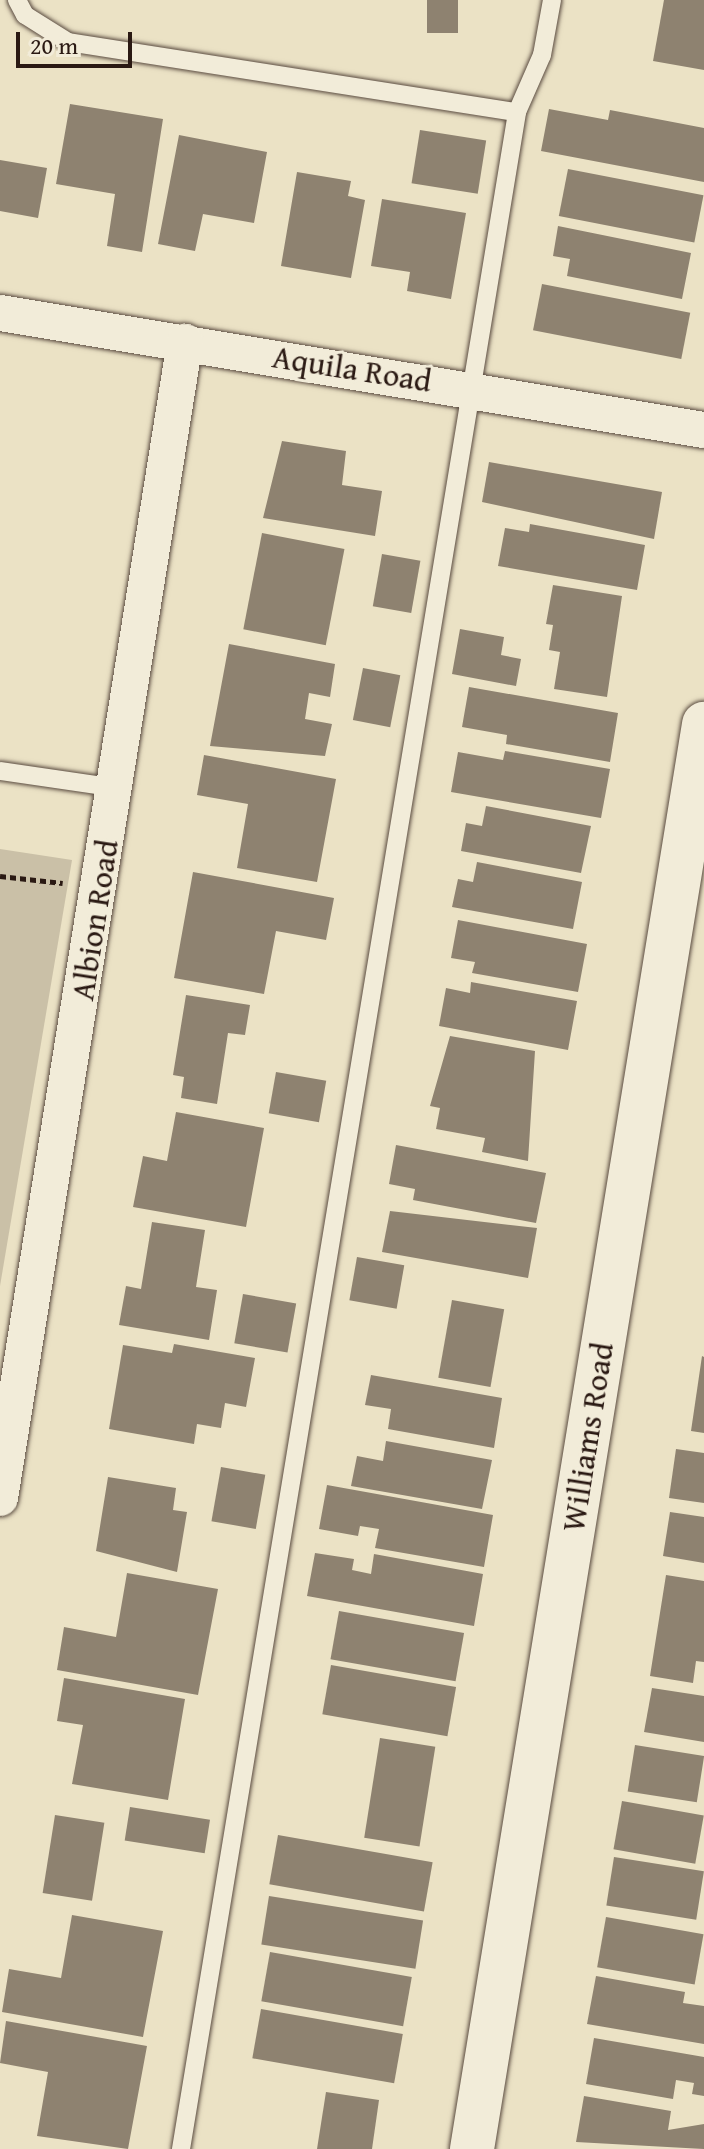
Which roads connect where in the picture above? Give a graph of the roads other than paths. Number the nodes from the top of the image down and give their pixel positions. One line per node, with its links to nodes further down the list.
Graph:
1 (17, 0): 3 (lane)
2 (552, 0): 3 (lane)
3 (517, 112): 6 (lane)
4 (0, 313): 5 (street, Aquila Road)
5 (185, 342): 6 (street, Aquila Road); 10 (street, Albion Road)
6 (472, 388): 7 (street, Aquila Road); 13 (lane)
7 (704, 430)
8 (704, 724): 14 (street, Williams Road)
9 (0, 771): 10 (lane)
10 (116, 788): 11 (street, Albion Road)
11 (5, 1437): 12 (street, Albion Road)
12 (0, 1498)
13 (181, 2149)
14 (472, 2149)

